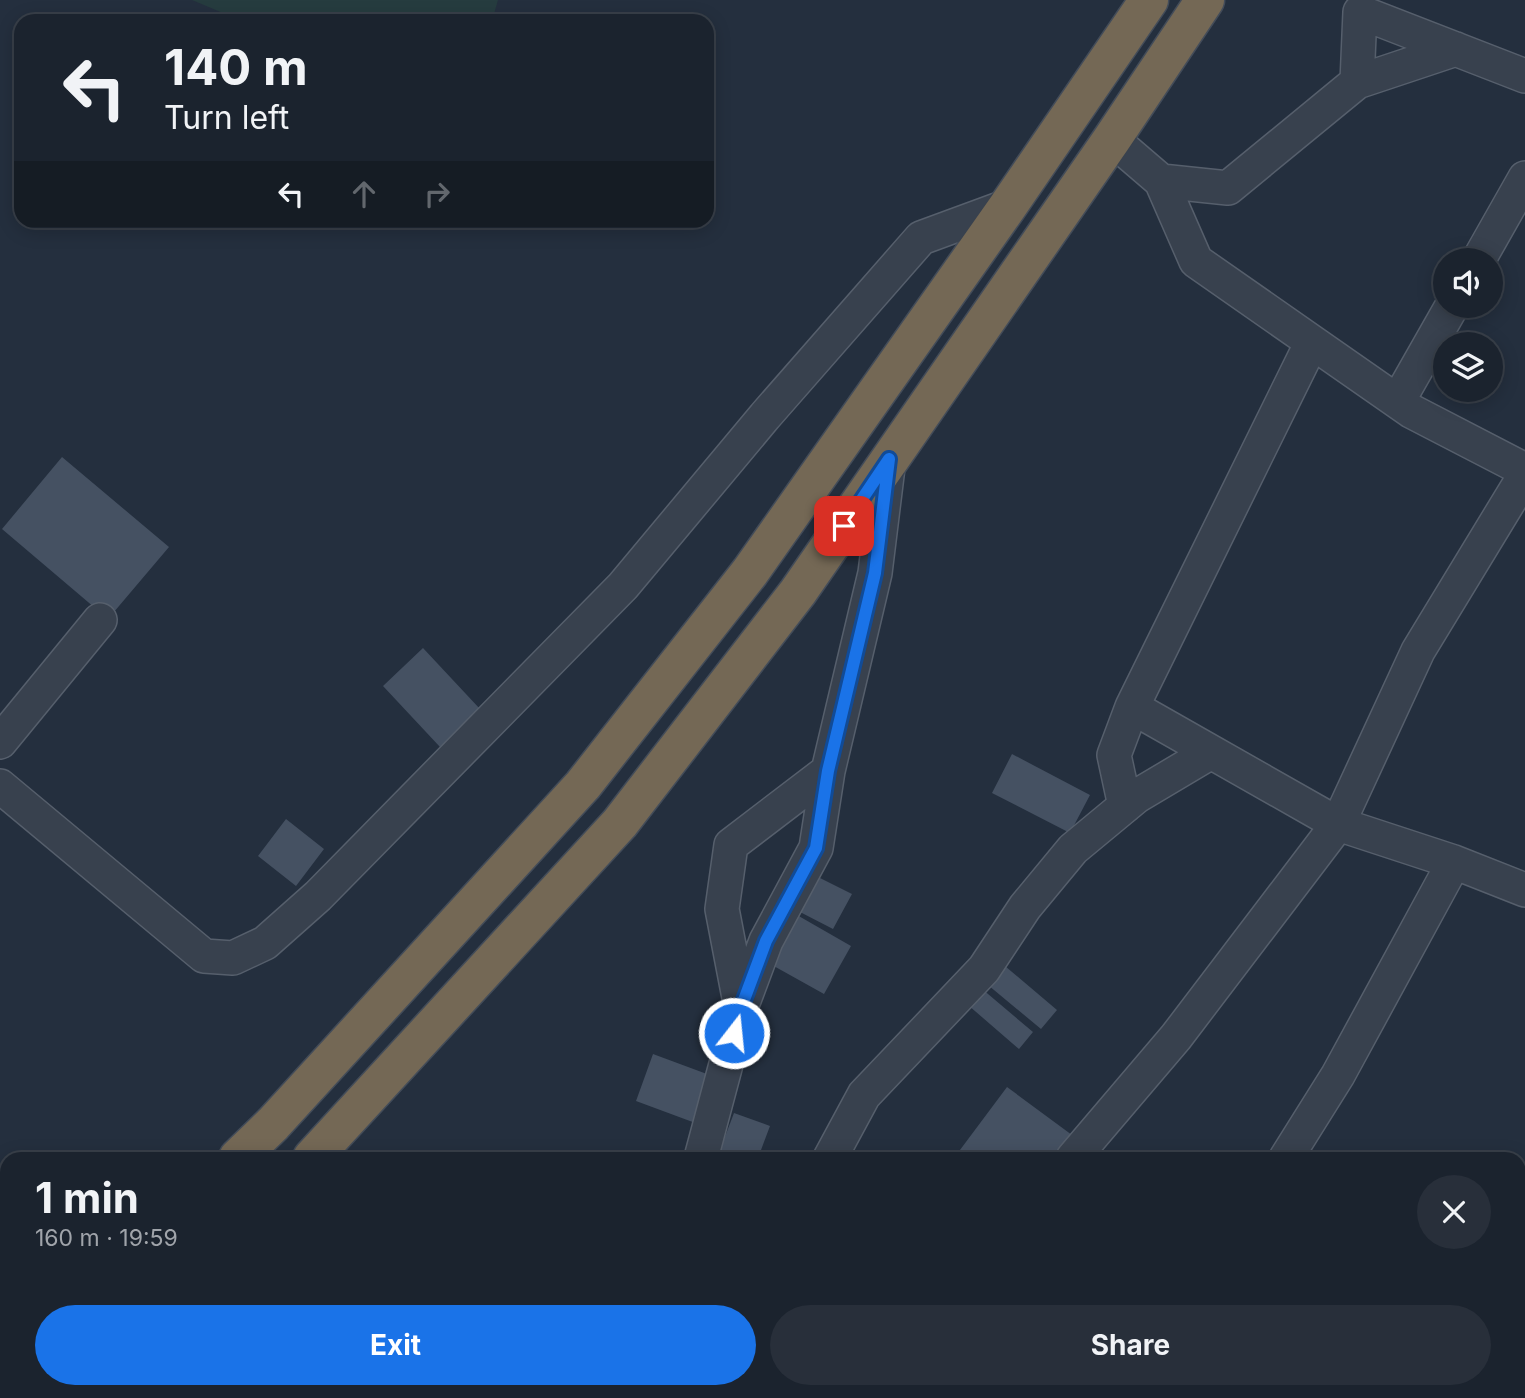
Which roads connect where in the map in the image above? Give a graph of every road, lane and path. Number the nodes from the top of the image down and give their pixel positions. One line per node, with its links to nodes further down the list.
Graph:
1 (1149, 0): 9 (highway)
2 (1205, 0): 6 (highway)
3 (1456, 48): 4 (street); 5 (street); 5 (street)
4 (1525, 76)
5 (1357, 82): 8 (street)
6 (1112, 139): 8 (street); 14 (highway)
7 (1525, 178): 10 (street)
8 (1161, 181): 12 (street)
9 (1008, 206): 22 (street); 28 (highway)
10 (1485, 248)
11 (1445, 318): 13 (street)
12 (1312, 342): 13 (street); 18 (street)
13 (1398, 401): 15 (street)
14 (889, 459): 21 (street); 29 (highway)
15 (1525, 470)
16 (1525, 475): 24 (street)
17 (100, 620): 19 (street)
18 (1132, 707): 20 (street); 23 (street)
19 (0, 742)
20 (1211, 752): 23 (street); 24 (street)
21 (828, 771): 27 (street); 27 (street)
22 (0, 786)
23 (1125, 806): 31 (street)
24 (1338, 824): 25 (street); 32 (street)
25 (1454, 862): 26 (street); 33 (street)
26 (1525, 890)
27 (741, 1008): 30 (street)
28 (243, 1152)
29 (318, 1152)
30 (703, 1152)
31 (833, 1152)
32 (1078, 1152)
33 (1290, 1152)

